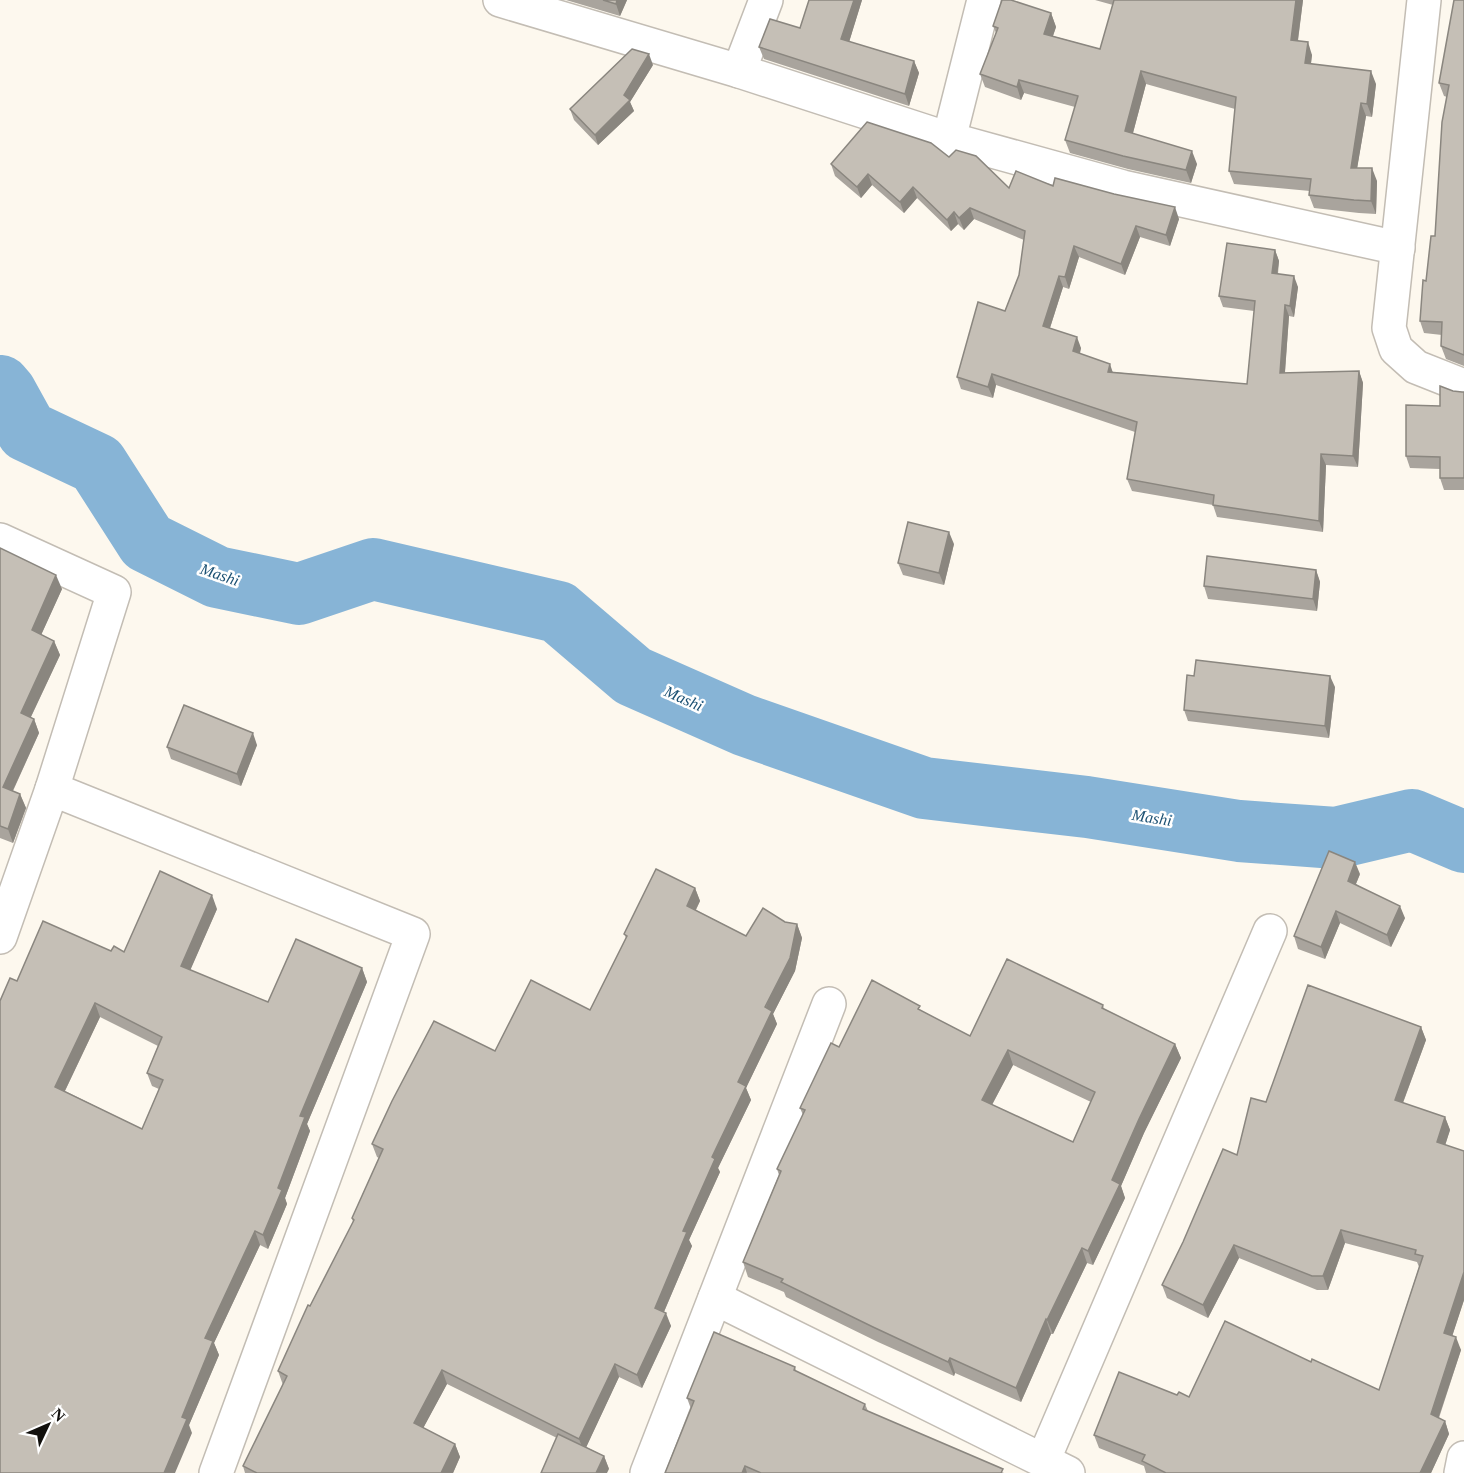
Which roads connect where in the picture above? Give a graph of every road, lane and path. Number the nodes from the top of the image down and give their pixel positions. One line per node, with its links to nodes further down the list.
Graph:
1 (500, 0): 5 (street)
2 (766, 0): 5 (street)
3 (984, 0): 6 (street)
4 (1424, 0): 7 (street)
5 (739, 71): 6 (street)
6 (949, 139): 7 (street)
7 (1398, 248): 8 (street)
8 (1464, 386)
9 (0, 540): 10 (street)
10 (52, 789): 12 (street); 17 (street)
11 (1270, 931): 16 (street)
12 (0, 937)
13 (829, 1004): 14 (street)
14 (715, 1298): 16 (street); 18 (street)
15 (1464, 1458): 19 (street)
16 (1055, 1467)
17 (216, 1473)
18 (647, 1473)
19 (1461, 1473)

